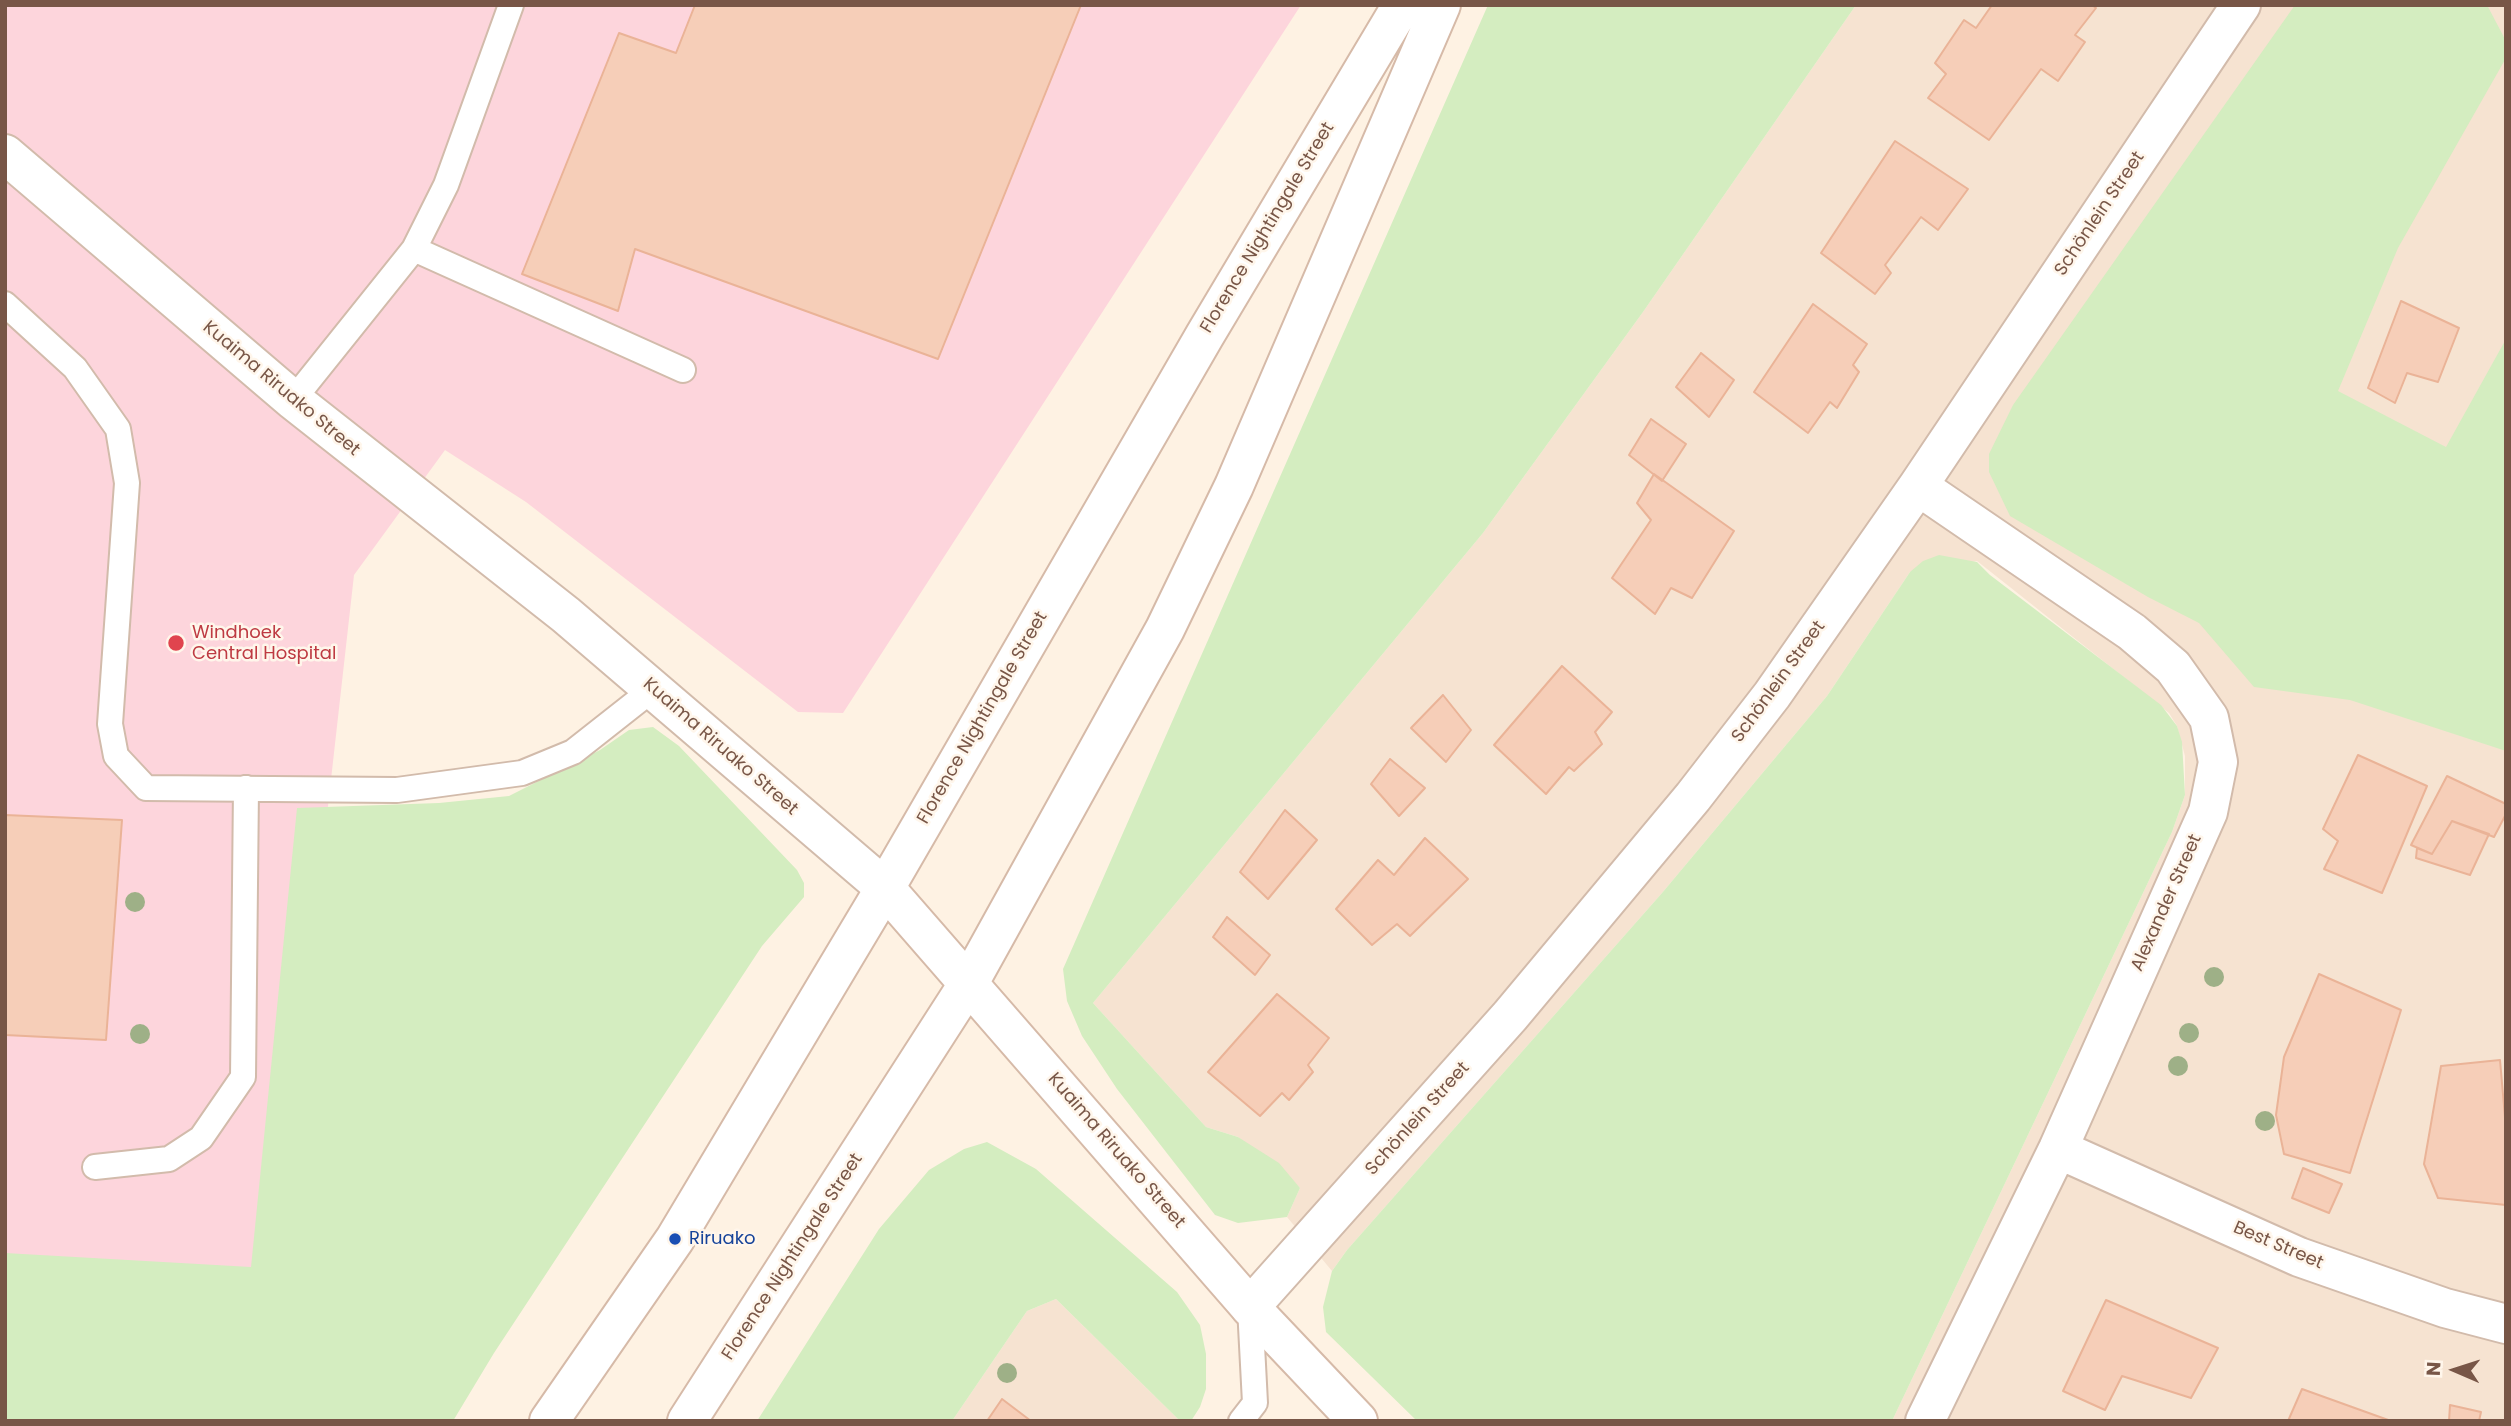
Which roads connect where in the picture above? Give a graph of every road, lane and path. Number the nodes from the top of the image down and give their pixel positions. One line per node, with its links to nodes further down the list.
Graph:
1 (511, 5): 6 (lane)
2 (1402, 5): 13 (street, Florence Nightingale Street)
3 (1441, 5): 14 (street, Florence Nightingale Street)
4 (2241, 5): 10 (street, Schönlein Street)
5 (5, 154): 9 (street, Kuaima Riruako Street)
6 (414, 249): 8 (lane); 9 (lane)
7 (5, 304): 12 (lane)
8 (683, 370)
9 (293, 400): 11 (street, Kuaima Riruako Street)
10 (1918, 485): 15 (street, Alexander Street); 17 (street, Schönlein Street)
11 (653, 690): 12 (lane); 13 (street, Kuaima Riruako Street)
12 (246, 788): 16 (lane)
13 (886, 888): 14 (street, Kuaima Riruako Street); 19 (street, Florence Nightingale Street)
14 (970, 981): 17 (street, Kuaima Riruako Street); 20 (street, Florence Nightingale Street)
15 (2058, 1149): 18 (street, Best Street); 23 (street, Alexander Street)
16 (95, 1167)
17 (1250, 1307): 21 (lane); 22 (street, Kuaima Riruako Street)
18 (2506, 1325)
19 (549, 1421)
20 (687, 1421)
21 (1241, 1421)
22 (1357, 1421)
23 (1925, 1421)

